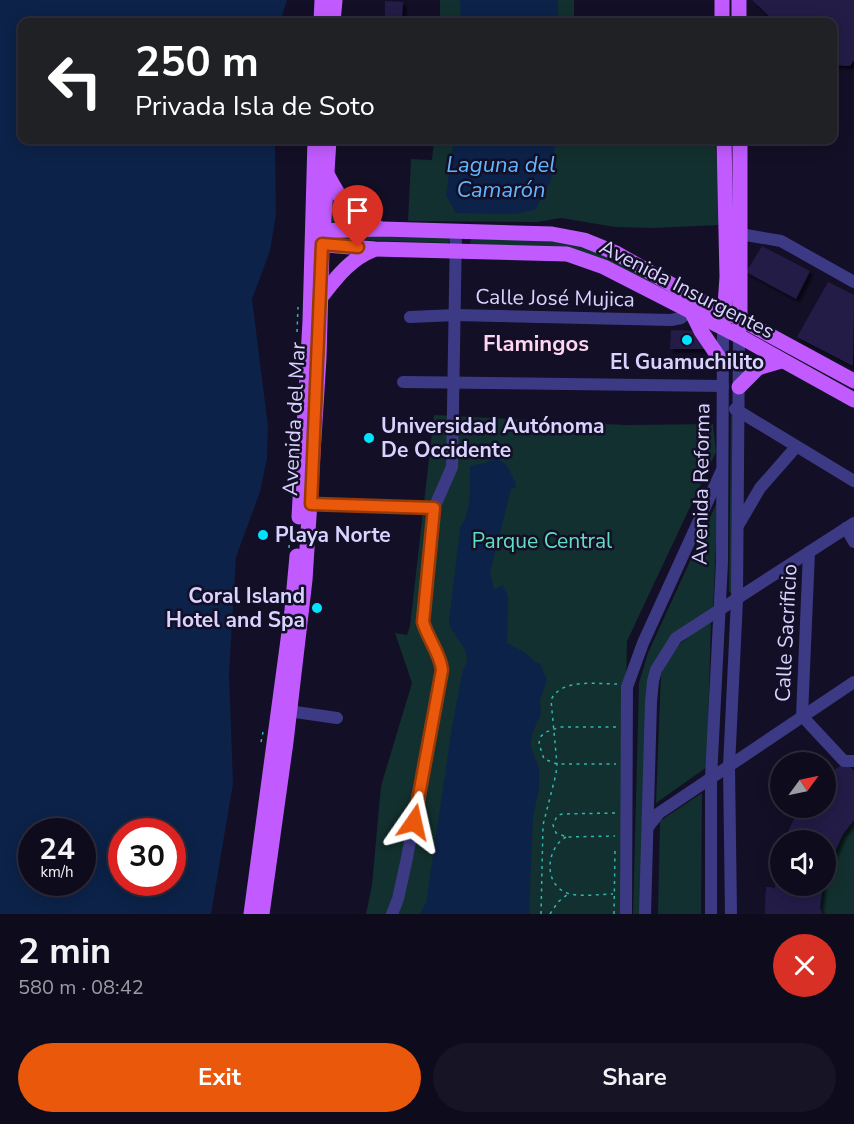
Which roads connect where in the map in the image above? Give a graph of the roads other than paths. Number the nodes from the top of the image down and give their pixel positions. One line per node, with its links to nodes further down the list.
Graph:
1 (322, 0): 5 (main road)
2 (335, 0): 6 (main road)
3 (722, 0): 7 (main road)
4 (739, 0): 8 (main road)
5 (321, 18)
6 (333, 18)
7 (722, 18)
8 (739, 18)
9 (315, 144): 19 (main road, Avenida del Mar)
10 (329, 144): 13 (main road, Avenida del Mar)
11 (724, 144): 14 (main road, Avenida Reforma)
12 (740, 144): 15 (main road, Avenida Reforma)
13 (327, 174): 16 (main road); 19 (main road, Avenida del Mar)
14 (725, 205): 15 (main road); 22 (main road, Avenida Reforma)
15 (740, 208): 18 (main road, Avenida Reforma)
16 (382, 229): 17 (main road, Avenida Insurgentes); 19 (main road, Avenida Insurgentes)
17 (456, 231): 21 (street); 25 (main road, Avenida Insurgentes)
18 (740, 234): 23 (street); 29 (main road, Avenida Reforma)
19 (317, 237): 20 (main road, Avenida Insurgentes); 24 (main road, Avenida del Mar); 45 (main road, Avenida del Mar)
20 (375, 249): 21 (main road, Avenida Insurgentes); 24 (main road)
21 (456, 250): 25 (main road, Avenida Insurgentes); 27 (street)
22 (727, 277): 25 (main road); 26 (main road, Avenida Reforma)
23 (854, 282)
24 (321, 297): 45 (main road, Avenida del Mar)
25 (692, 307): 26 (main road, Avenida Insurgentes); 27 (street, Calle José Mujica); 30 (main road, Avenida Insurgentes); 33 (main road)
26 (724, 311): 29 (main road, Avenida Insurgentes); 30 (main road, Avenida Reforma)
27 (455, 315): 28 (street, Calle José Mujica); 34 (street)
28 (410, 317)
29 (740, 319): 31 (main road, Avenida Reforma); 35 (main road, Avenida Insurgentes)
30 (723, 329): 31 (main road, Avenida Insurgentes); 33 (street, Avenida Reforma)
31 (739, 336): 32 (main road, Avenida Insurgentes); 38 (street, Avenida Reforma)
32 (782, 361): 38 (main road); 39 (main road, Avenida Insurgentes)
33 (722, 362): 37 (street, Avenida Reforma)
34 (453, 381): 36 (street); 37 (street); 46 (street)
35 (854, 381)
36 (403, 382)
37 (723, 386): 40 (street, Avenida Reforma)
38 (740, 387): 41 (street, Avenida Reforma)
39 (854, 400)
40 (723, 403): 41 (street); 43 (street, Avenida Reforma)
41 (739, 411): 42 (street); 47 (street, Avenida Reforma)
42 (796, 447): 44 (street); 47 (street)
43 (722, 468): 52 (street, Avenida Reforma); 64 (street)
44 (854, 481)
45 (306, 504): 46 (street); 54 (main road, Avenida del Mar)
46 (434, 508): 63 (street)
47 (738, 525): 51 (street, Avenida Reforma)
48 (850, 525): 49 (street); 50 (street)
49 (854, 542)
50 (809, 552): 51 (street); 55 (street, Calle Sacrificio)
51 (737, 600): 52 (street); 58 (street, Avenida Reforma)
52 (718, 612): 59 (street, Avenida Reforma); 60 (street)
53 (854, 682): 55 (street)
54 (283, 711): 56 (street); 61 (main road, Avenida del Mar); 62 (main road, Avenida del Mar)
55 (802, 716): 57 (street); 58 (street)
56 (337, 718)
57 (854, 761)
58 (729, 766): 59 (street); 67 (street, Avenida Reforma)
59 (711, 778): 60 (street); 66 (street, Avenida Reforma)
60 (648, 827): 65 (street)
61 (251, 914)
62 (262, 914)
63 (392, 914)
64 (626, 914)
65 (645, 914)
66 (711, 914)
67 (731, 914)

